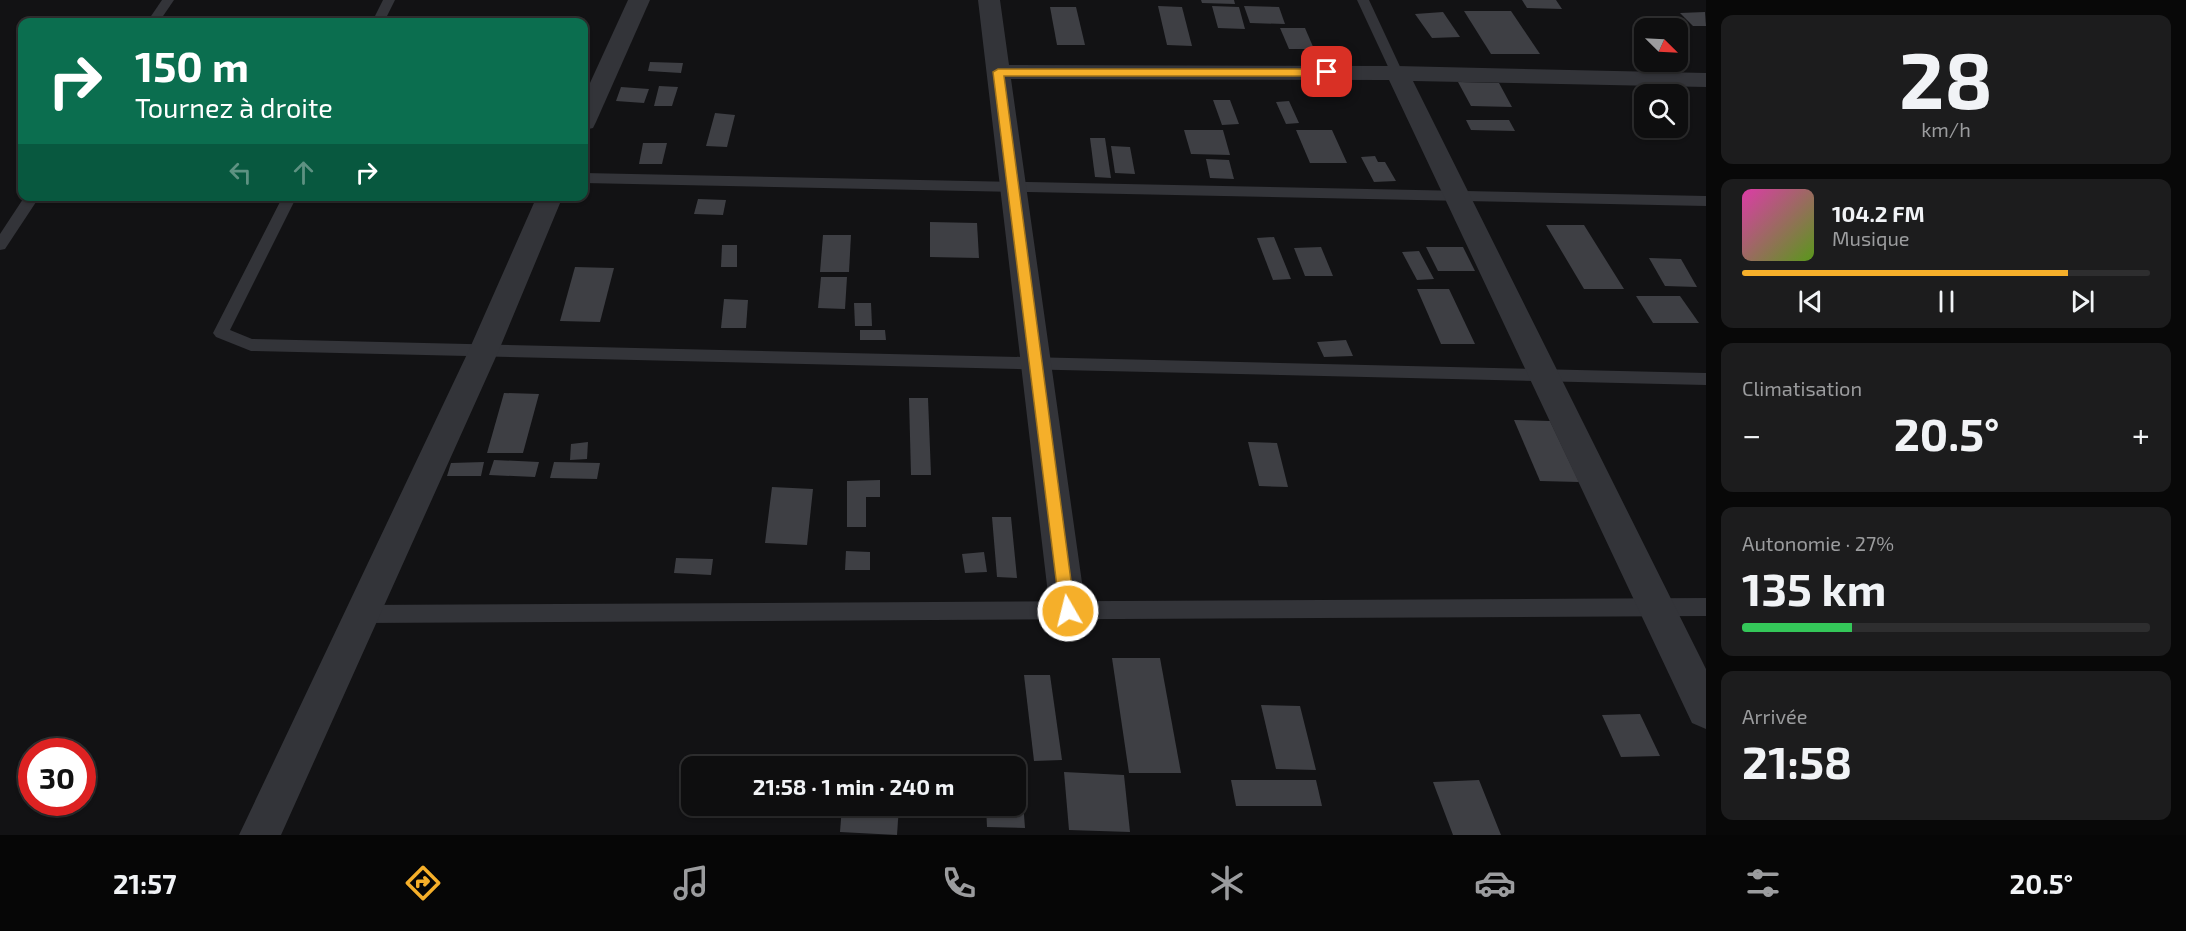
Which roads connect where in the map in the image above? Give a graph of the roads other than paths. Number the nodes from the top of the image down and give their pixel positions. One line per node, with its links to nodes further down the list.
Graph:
1 (168, 0): 6 (lane)
2 (389, 0): 7 (lane)
3 (639, 0): 11 (street)
4 (989, 0): 8 (street)
5 (1363, 0): 9 (lane)
6 (156, 18)
7 (380, 18)
8 (998, 72): 9 (street); 13 (street)
9 (1397, 72): 10 (street); 14 (street)
10 (1706, 80)
11 (588, 113)
12 (588, 178): 13 (lane)
13 (1013, 187): 14 (lane); 21 (street)
14 (1458, 196): 18 (lane); 22 (street)
15 (30, 201): 19 (lane)
16 (287, 201): 20 (lane)
17 (548, 201): 20 (street)
18 (1706, 201)
19 (0, 245)
20 (483, 350): 21 (lane); 27 (street)
21 (1036, 363): 22 (lane); 26 (street)
22 (1545, 375): 23 (lane); 24 (street)
23 (1706, 379)
24 (1657, 607): 25 (lane); 26 (lane); 28 (street)
25 (1706, 607)
26 (1068, 611): 27 (lane)
27 (360, 614): 29 (street)
28 (1706, 710)
29 (260, 835)

